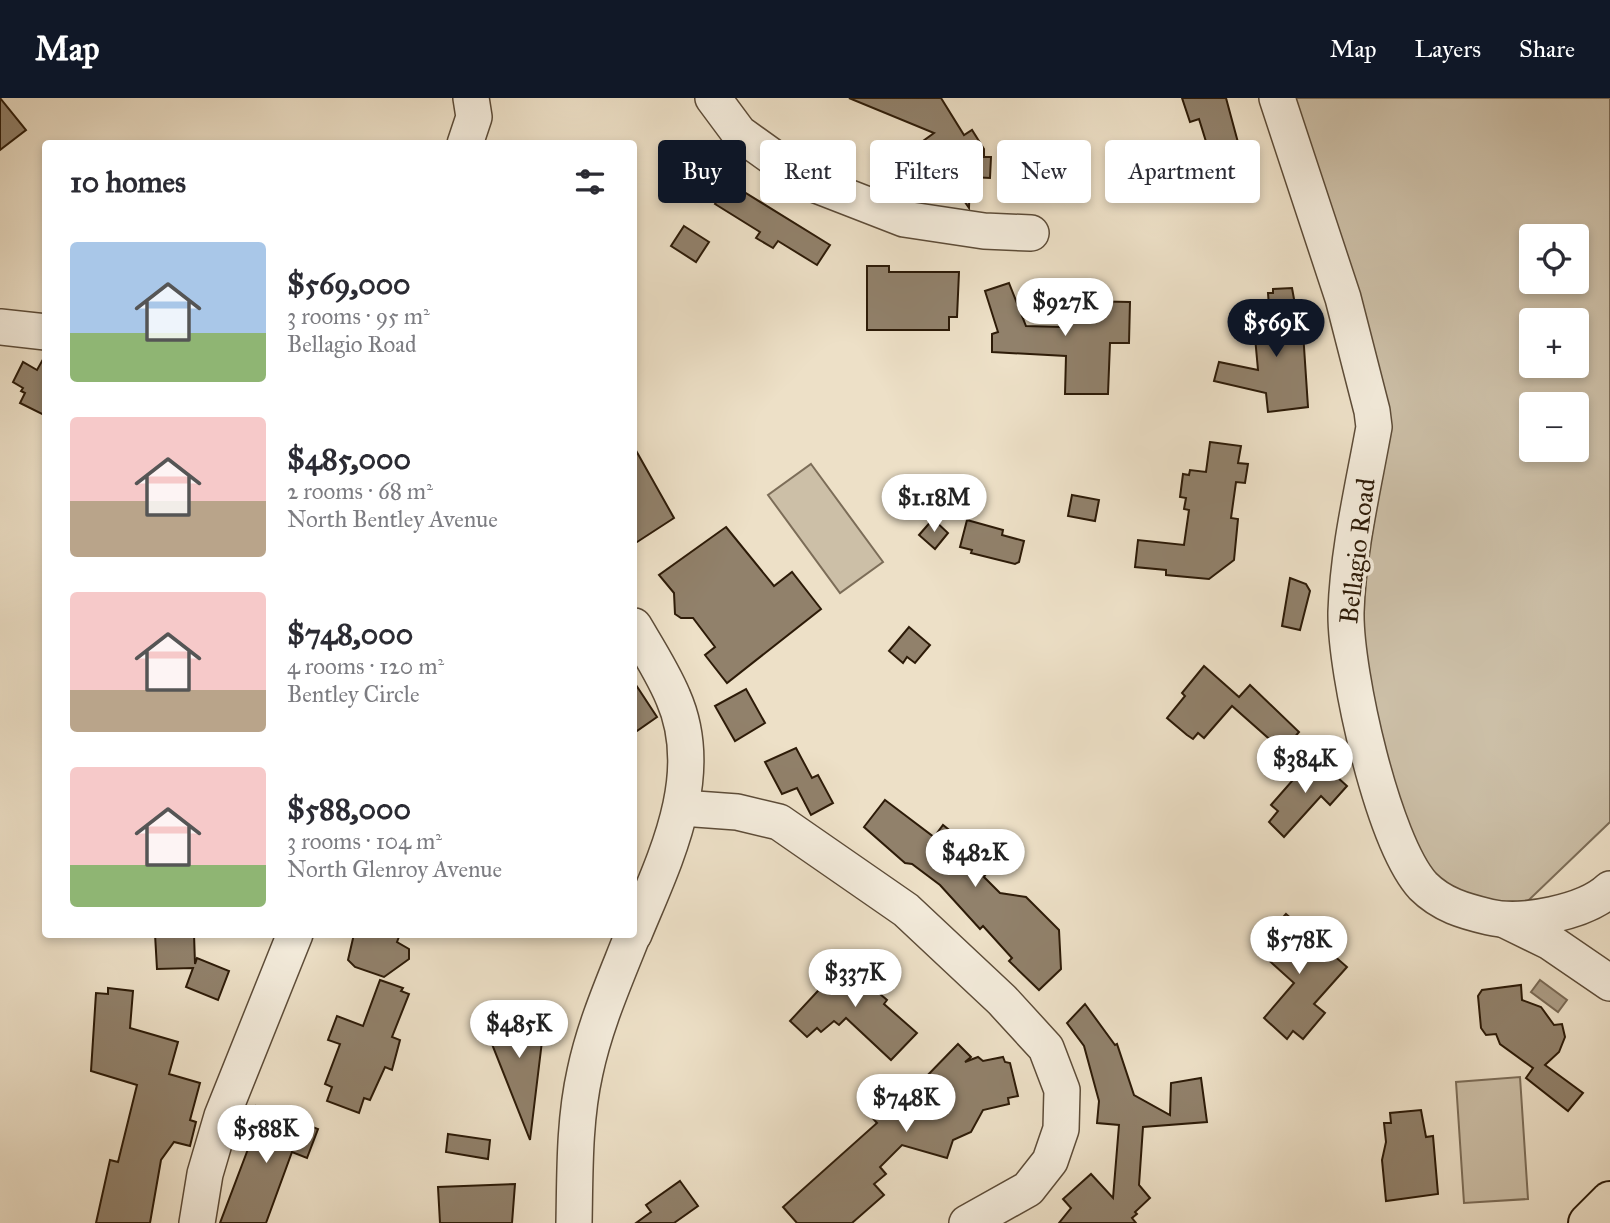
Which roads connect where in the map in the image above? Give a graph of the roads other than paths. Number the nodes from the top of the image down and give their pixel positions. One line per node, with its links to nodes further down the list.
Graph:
1 (471, 98): 4 (street)
2 (713, 98): 5 (street)
3 (1277, 98): 11 (street, Bellagio Road)
4 (466, 140)
5 (1031, 233)
6 (0, 327): 7 (street)
7 (42, 332)
8 (637, 631): 9 (street)
9 (682, 808): 12 (street); 19 (street)
10 (1609, 900): 11 (street, Bellagio Road)
11 (1507, 921): 15 (street)
12 (637, 924)
13 (293, 938): 17 (street)
14 (631, 938): 18 (street)
15 (1610, 983)
16 (1610, 1201): 20 (main road)
17 (197, 1223)
18 (574, 1223)
19 (967, 1223)
20 (1588, 1223)

